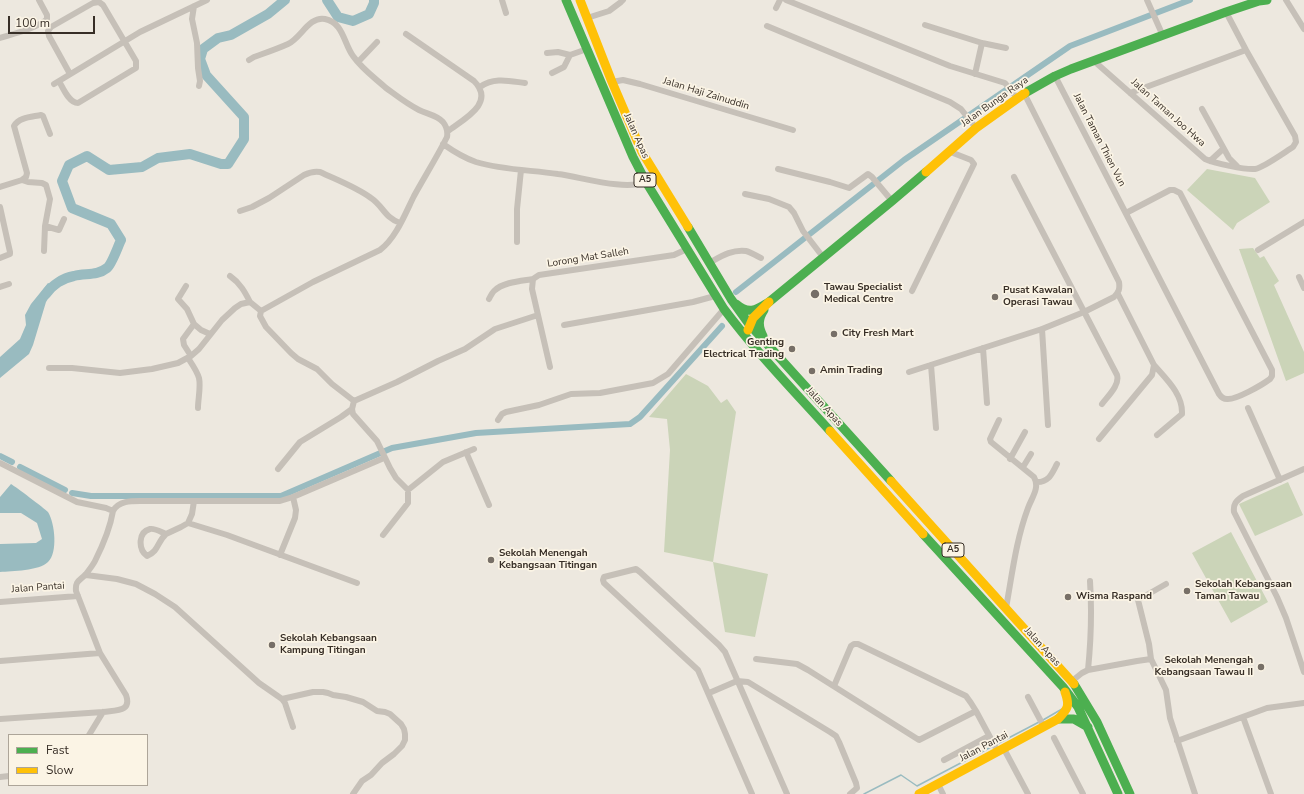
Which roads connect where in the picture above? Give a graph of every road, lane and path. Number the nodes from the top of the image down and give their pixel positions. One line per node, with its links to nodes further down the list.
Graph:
1 (39, 0): 22 (street)
2 (207, 0): 12 (street)
3 (502, 0): 15 (street)
4 (566, 0): 27 (main road, Jalan Apas / A5)
5 (580, 0): 16 (main road, Jalan Apas / A5)
6 (623, 0): 16 (street)
7 (780, 0): 13 (street)
8 (786, 0): 36 (street)
9 (1267, 0): 14 (main road, Jalan Bunga Raya)
10 (1286, 0): 19 (street)
11 (1148, 2): 21 (street)
12 (194, 6): 23 (street); 40 (street)
13 (776, 8)
14 (1226, 12): 21 (main road, Jalan Bunga Raya); 28 (street, Jalan Taman Joo Hwa)
15 (506, 13)
16 (587, 18): 38 (main road, Jalan Apas / A5)
17 (925, 24): 25 (street)
18 (767, 26): 45 (street)
19 (1304, 28)
20 (406, 34): 41 (street)
21 (1163, 36): 32 (main road, Jalan Bunga Raya)
22 (0, 38)
23 (125, 42): 35 (street); 35 (street); 35 (street)
24 (377, 42): 33 (street)
25 (982, 43): 26 (street); 36 (street)
26 (1006, 48)
27 (588, 50): 30 (street); 58 (main road, Jalan Apas / A5)
28 (1246, 50): 42 (street); 53 (street, Jalan Taman Joo Hwa)
29 (547, 53): 30 (street)
30 (570, 55): 34 (street)
31 (250, 60): 33 (street)
32 (1094, 61): 37 (main road, Jalan Bunga Raya); 42 (street, Jalan Taman Joo Hwa)
33 (358, 62): 47 (street)
34 (552, 73)
35 (70, 74)
36 (975, 74): 43 (street)
37 (1055, 76): 43 (main road, Jalan Bunga Raya); 65 (street, Jalan Taman Thien Vun)
38 (612, 82): 46 (street, Jalan Haji Zainuddin); 59 (main road, Jalan Apas / A5)
39 (525, 83): 41 (street)
40 (199, 86)
41 (480, 87): 47 (street)
42 (1130, 93): 52 (street, Jalan Taman Joo Hwa)
43 (1017, 94): 45 (main road, Jalan Bunga Raya); 87 (street)
44 (1202, 109): 50 (street)
45 (976, 128): 51 (main road, Jalan Bunga Raya)
46 (792, 130)
47 (448, 131): 49 (street)
48 (50, 134): 57 (street)
49 (443, 144): 55 (street); 69 (street)
50 (1223, 148): 52 (street); 53 (street)
51 (948, 151): 62 (main road, Jalan Bunga Raya); 86 (street)
52 (1210, 161): 53 (street, Jalan Taman Joo Hwa)
53 (1239, 167)
54 (778, 169): 62 (street)
55 (521, 170): 58 (street); 71 (street)
56 (1014, 176): 95 (street)
57 (22, 180): 60 (street); 70 (street)
58 (646, 182): 66 (main road, Jalan Apas / A5)
59 (662, 186): 66 (main road); 78 (main road, Jalan Apas / A5)
60 (0, 187)
61 (745, 194): 75 (street)
62 (892, 201): 75 (main road, Jalan Bunga Raya)
63 (0, 208): 76 (street)
64 (240, 211): 69 (street)
65 (1126, 213): 65 (street, Jalan Taman Thien Vun)
66 (668, 218): 72 (main road, Jalan Apas / A5)
67 (64, 219): 70 (street)
68 (1304, 222): 73 (street)
69 (400, 223): 94 (street)
70 (45, 226): 74 (street)
71 (517, 242)
72 (687, 249): 81 (street, Lorong Mat Salleh); 88 (main road, Jalan Apas / A5)
73 (1258, 250)
74 (44, 251)
75 (823, 257): 92 (main road, Jalan Bunga Raya)
76 (0, 258)
77 (761, 258): 78 (street)
78 (709, 263): 89 (main road, Jalan Apas / A5)
79 (230, 276): 91 (street)
80 (1299, 277): 85 (street)
81 (533, 279): 90 (street, Lorong Mat Salleh); 96 (street)
82 (9, 284): 84 (street)
83 (186, 286): 97 (street)
84 (0, 287)
85 (1304, 288)
86 (912, 291)
87 (1118, 294): 95 (street); 107 (street)
88 (715, 296): 93 (main road, Jalan Apas / A5); 99 (street)
89 (731, 299): 92 (main road); 98 (main road, Jalan Apas / A5)
90 (489, 300)
91 (250, 302): 94 (street); 101 (street)
92 (769, 302): 98 (main road); 104 (main road)
93 (724, 309): 102 (main road, Jalan Apas / A5); 117 (street)
94 (261, 311): 111 (street)
95 (1084, 312): 100 (street); 113 (street)
96 (538, 315): 108 (street); 111 (street)
97 (194, 324): 101 (street); 105 (street)
98 (749, 324): 102 (main road); 104 (main road, Jalan Apas / A5)
99 (564, 325)
100 (1042, 329): 103 (street); 119 (street)
101 (210, 334): 105 (street)
102 (752, 343): 161 (main road, Jalan Apas / A5)
103 (983, 348): 106 (street); 112 (street)
104 (773, 352): 151 (main road, Jalan Apas / A5)
105 (190, 357): 109 (street); 114 (street)
106 (931, 365): 110 (street); 120 (street)
107 (1154, 365): 122 (street); 123 (street)
108 (550, 367)
109 (48, 368)
110 (909, 372)
111 (354, 402): 116 (street)
112 (987, 403)
113 (1102, 404)
114 (198, 408)
115 (1248, 408): 134 (street)
116 (352, 409): 127 (street); 132 (street)
117 (498, 420)
118 (999, 420): 128 (street)
119 (1048, 425)
120 (936, 428)
121 (1025, 432): 128 (street)
122 (1157, 435)
123 (1099, 439)
124 (474, 449): 125 (street)
125 (466, 452): 136 (street); 139 (street)
126 (1030, 454): 131 (street)
127 (383, 457): 136 (street); 137 (street)
128 (1010, 459): 131 (street)
129 (0, 463): 140 (street)
130 (1057, 464): 135 (street)
131 (1023, 467): 135 (street)
132 (278, 469)
133 (1304, 469): 134 (street)
134 (1280, 480): 157 (street)
135 (1036, 482): 151 (street)
136 (408, 490): 143 (street)
137 (293, 497): 138 (street); 144 (street)
138 (194, 501): 140 (street); 141 (street)
139 (489, 505)
140 (113, 511): 145 (street)
141 (188, 523): 142 (street); 144 (street)
142 (166, 534): 142 (street)
143 (383, 535)
144 (280, 555): 147 (street)
145 (86, 574): 149 (street); 164 (street)
146 (1090, 581): 156 (street)
147 (357, 583)
148 (1166, 584): 154 (street)
149 (78, 596): 150 (street, Jalan Pantai); 152 (street)
150 (0, 602)
151 (1006, 608): 159 (main road, Jalan Apas / A5)
152 (100, 653): 155 (street); 167 (street)
153 (756, 659): 160 (street)
154 (1151, 659): 156 (street); 177 (street)
155 (0, 661)
156 (1088, 670): 159 (street)
157 (1304, 672)
158 (737, 681): 162 (street); 162 (street); 183 (street); 184 (street)
159 (1072, 681): 190 (main road, Jalan Apas / A5)
160 (834, 686): 166 (street); 166 (street)
161 (1063, 687): 170 (main road); 173 (main road, Jalan Apas / A5)
162 (709, 693): 182 (street)
163 (1028, 697): 171 (street)
164 (282, 699): 172 (street); 181 (street)
165 (1304, 703): 168 (street)
166 (976, 711): 175 (street)
167 (103, 712): 169 (street); 174 (street)
168 (1243, 717): 177 (street); 192 (street)
169 (0, 718)
170 (1058, 719): 171 (main road, Jalan Pantai); 173 (main road)
171 (1043, 725): 178 (main road, Jalan Pantai)
172 (293, 727)
173 (1088, 727): 189 (main road, Jalan Apas / A5)
174 (90, 734)
175 (990, 738): 178 (street); 179 (street)
176 (1054, 738): 188 (street)
177 (1177, 741): 191 (street)
178 (999, 750): 180 (main road, Jalan Pantai); 187 (street)
179 (944, 760)
180 (938, 784): 185 (main road, Jalan Pantai); 186 (street)
181 (354, 794)
182 (752, 794)
183 (787, 794)
184 (850, 794)
185 (919, 794)
186 (943, 794)
187 (1028, 794)
188 (1082, 794)
189 (1118, 794)
190 (1130, 794)
191 (1195, 794)
192 (1271, 794)

